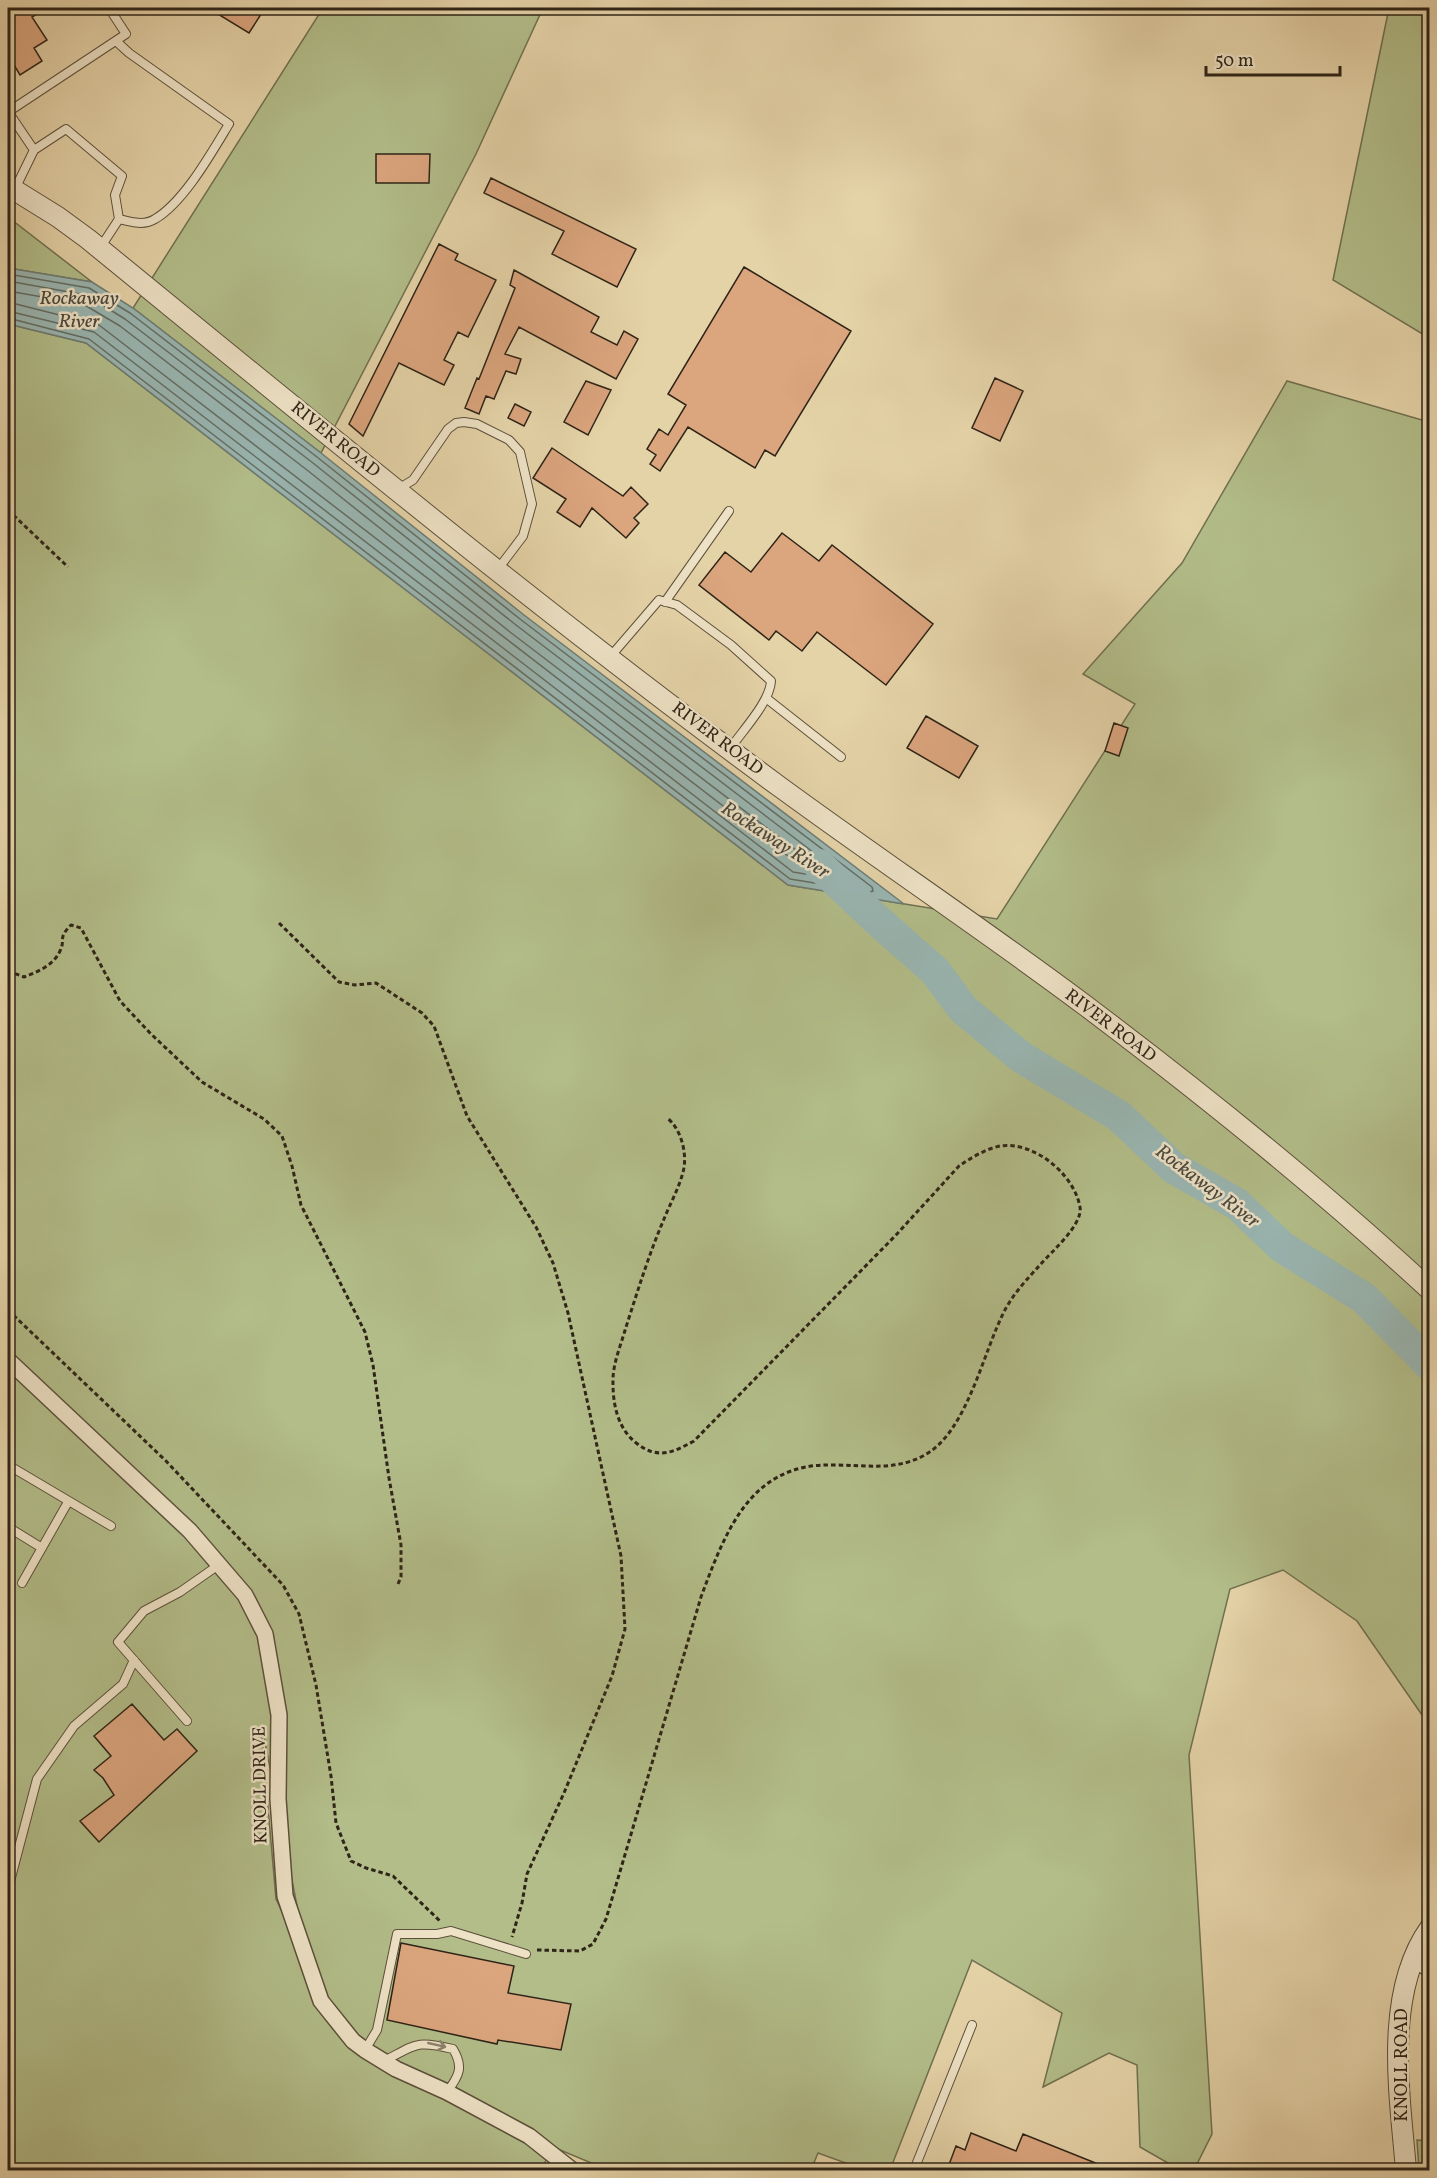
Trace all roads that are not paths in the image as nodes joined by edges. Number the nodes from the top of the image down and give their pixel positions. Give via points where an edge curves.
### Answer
1 (109, 8) edge
2 (116, 41) junction
3 (8, 113) edge
4 (34, 150) junction
5 (11, 188) edge
6 (119, 219) junction
7 (100, 249) junction
8 (397, 489) junction
9 (729, 511) dead end
10 (498, 569) junction
11 (665, 602) junction
12 (610, 657) junction
13 (766, 698) junction
14 (730, 749) junction
15 (841, 757) dead end
16 (1430, 1290) edge
17 (8, 1360) edge
18 (8, 1465) edge
19 (68, 1502) junction
20 (111, 1526) dead end
21 (8, 1527) edge
22 (42, 1548) junction
23 (220, 1564) junction
24 (22, 1582) dead end
25 (134, 1660) junction
26 (188, 1721) dead end
27 (8, 1889) edge
28 (1430, 1929) edge
29 (526, 1954) road end
30 (1412, 1962) junction
31 (1430, 1974) edge
32 (972, 2025) dead end
33 (365, 2050) junction
34 (383, 2061) junction
35 (447, 2092) junction
36 (572, 2170) edge
37 (914, 2170) edge
38 (1406, 2170) edge

1 - 2 lane via 126,34
2 - 3 lane
2 - 6 lane via 229,124 168,208 154,220 137,223
3 - 4 lane
4 - 5 lane
4 - 6 lane via 66,129 123,176 115,195
5 - 7 street, RIVER ROAD
6 - 7 lane
7 - 8 street, RIVER ROAD
8 - 10 street, RIVER ROAD
8 - 10 lane via 413,480 447,429 456,423 477,424 509,440 520,452 532,504 523,536
9 - 11 lane
10 - 12 street, RIVER ROAD
11 - 12 lane via 659,600
11 - 13 lane via 677,605 731,645 771,681
12 - 14 street, RIVER ROAD
13 - 14 lane
13 - 15 lane
14 - 16 street, RIVER ROAD via 1094,1013 1238,1125
17 - 23 street, KNOLL DRIVE
18 - 19 lane
19 - 20 lane
19 - 22 lane
21 - 22 lane
22 - 24 lane
23 - 25 lane via 144,1611 118,1642
23 - 33 street, KNOLL DRIVE via 245,1595 265,1634 279,1716 278,1799 285,1896 321,2001 353,2042
25 - 26 lane
25 - 27 lane via 123,1684 74,1726 37,1779
28 - 30 street, KNOLL ROAD
29 - 33 lane via 452,1931 397,1934 377,2030
30 - 31 lane
30 - 38 street, KNOLL ROAD via 1402,2001 1399,2049
32 - 37 lane
33 - 34 street, KNOLL DRIVE
34 - 35 street, KNOLL DRIVE
34 -> 35 lane via 417,2043 453,2049 459,2059 458,2077
35 - 36 street, KNOLL DRIVE via 529,2136

